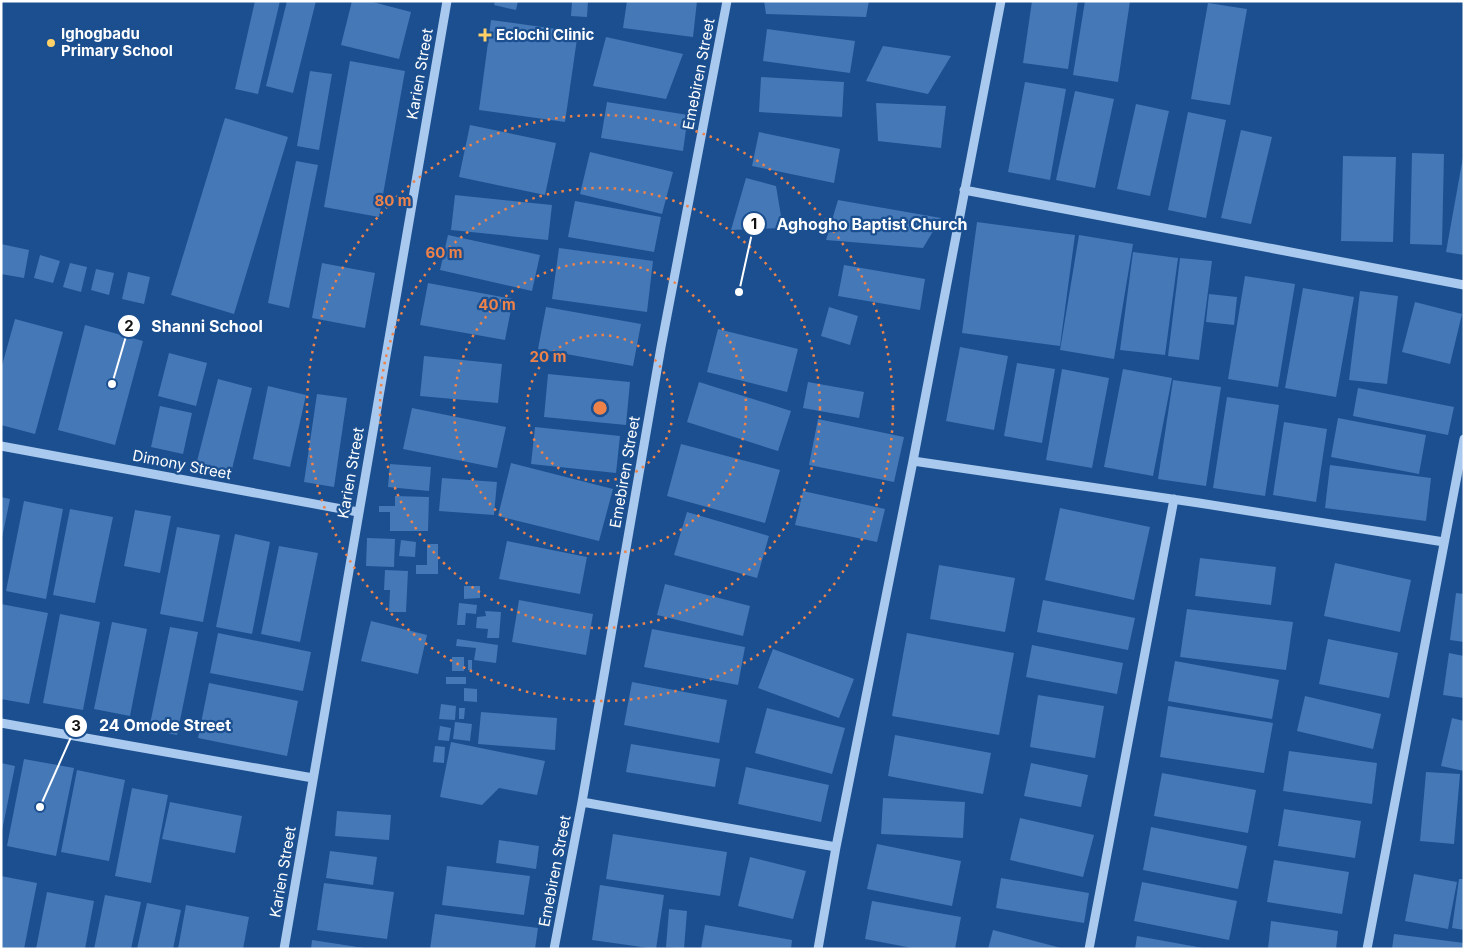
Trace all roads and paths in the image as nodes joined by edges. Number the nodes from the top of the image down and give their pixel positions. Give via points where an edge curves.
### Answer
1 (447, 1) edge
2 (727, 1) edge
3 (1001, 1) edge
4 (964, 190) junction
5 (1464, 285) edge
6 (1464, 439) edge
7 (1, 446) edge
8 (914, 461) junction
9 (1174, 500) junction
10 (358, 512) junction
11 (1444, 542) junction
12 (1, 723) edge
13 (313, 778) junction
14 (582, 802) junction
15 (836, 847) junction
16 (284, 949) edge
17 (554, 949) edge
18 (818, 949) edge
19 (1089, 949) edge
20 (1367, 949) edge

1 - 10 street, Karien Street
2 - 14 street, Emebiren Street via 661,347
3 - 4 street
4 - 5 street
4 - 8 street
6 - 11 street
7 - 10 street, Dimony Street
8 - 9 street
8 - 15 street
9 - 11 street
9 - 19 street
10 - 13 street, Karien Street
11 - 20 street
12 - 13 street
13 - 16 street, Karien Street
14 - 15 street
14 - 17 street, Emebiren Street
15 - 18 street

